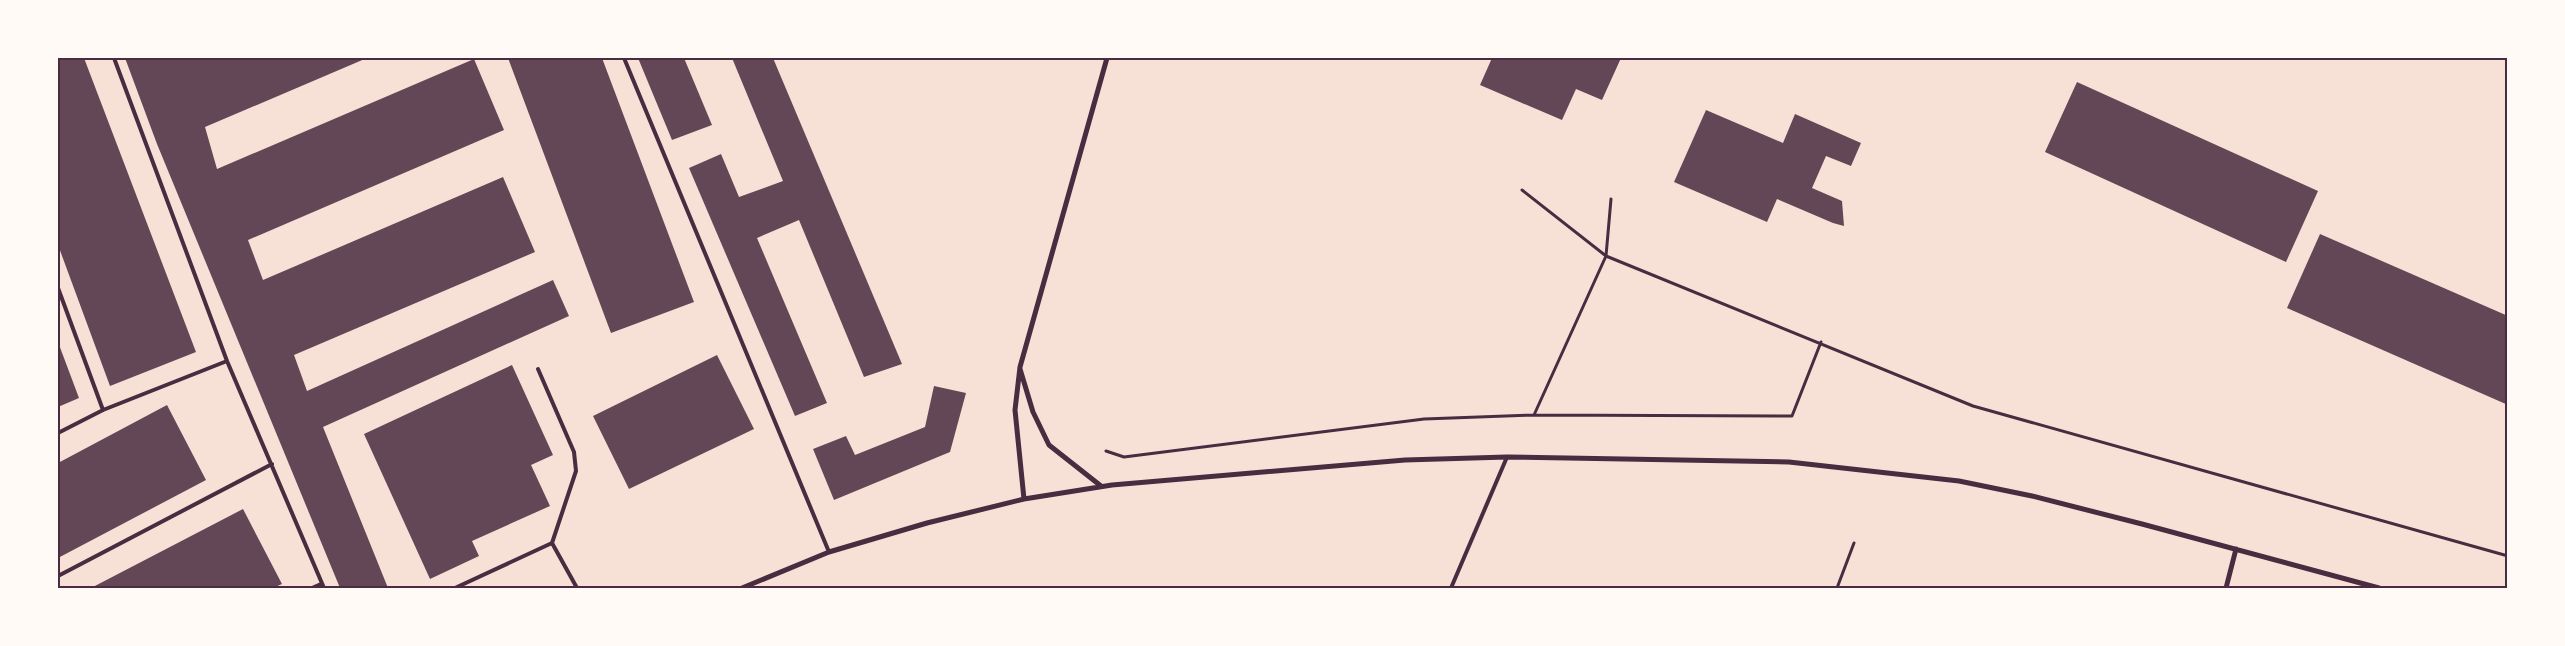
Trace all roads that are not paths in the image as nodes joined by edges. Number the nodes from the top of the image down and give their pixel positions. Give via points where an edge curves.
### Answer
1 (114, 58) edge
2 (624, 58) edge
3 (1107, 58) edge
4 (58, 288) edge
5 (227, 361) junction
6 (1020, 367) junction
7 (538, 369) dead end
8 (103, 410) junction
9 (58, 433) edge
10 (1507, 457) junction
11 (272, 464) junction
12 (1100, 486) junction
13 (1024, 499) junction
14 (552, 543) junction
15 (2236, 549) junction
16 (829, 552) junction
17 (58, 576) edge
18 (322, 586) edge
19 (312, 588) edge
20 (455, 588) edge
21 (577, 588) edge
22 (742, 588) edge
23 (1451, 588) edge
24 (2226, 588) edge
25 (2379, 588) edge

1 - 5 lane
2 - 16 lane
3 - 6 street
4 - 8 lane
5 - 8 lane
5 - 11 lane
6 - 12 street via 1033,412 1049,444
6 - 13 street via 1015,410
7 - 14 lane via 574,452 576,471
8 - 9 lane
10 - 12 street via 1405,460
10 - 15 street via 1789,462 1949,480 2032,496
10 - 23 lane
11 - 17 lane
11 - 18 lane
12 - 13 street
13 - 16 street via 926,523
14 - 20 lane
14 - 21 lane
15 - 24 street
15 - 25 street
16 - 22 street
18 - 19 lane

